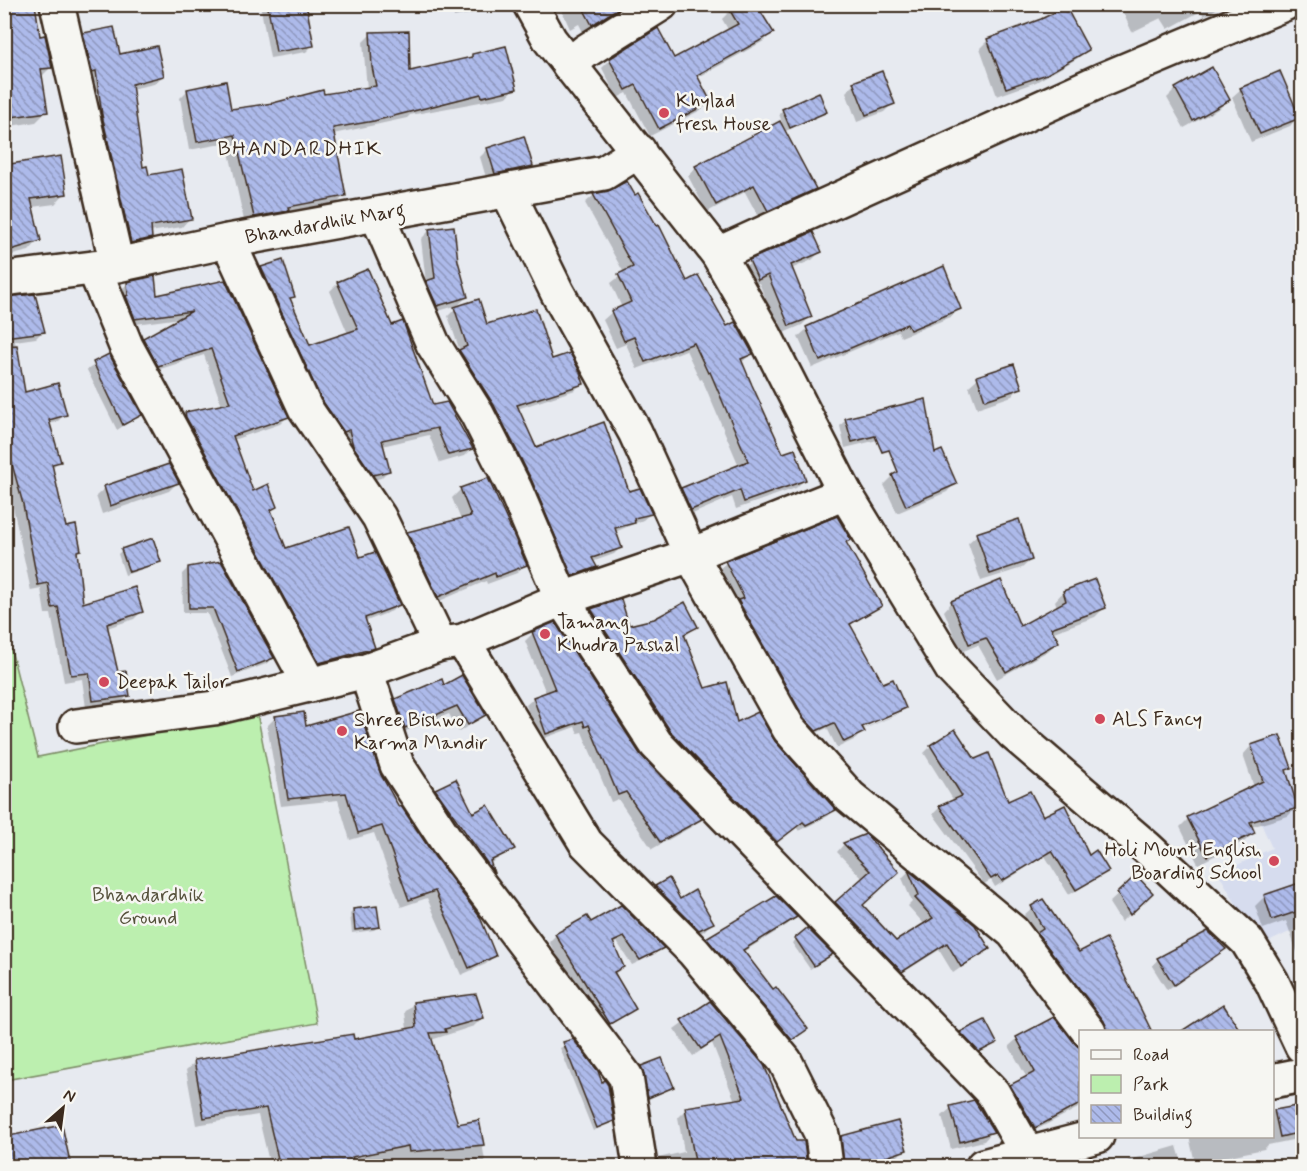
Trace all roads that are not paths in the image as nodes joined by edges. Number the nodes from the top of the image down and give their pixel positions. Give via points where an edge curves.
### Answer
1 (57, 4) edge
2 (530, 4) edge
3 (661, 4) edge
4 (1284, 4) edge
5 (569, 65) junction
6 (639, 151) junction
7 (508, 192) junction
8 (377, 215) junction
9 (228, 241) junction
10 (718, 254) junction
11 (106, 266) junction
12 (4, 279) edge
13 (845, 493) junction
14 (692, 555) junction
15 (562, 599) junction
16 (452, 643) junction
17 (366, 672) junction
18 (310, 685) junction
19 (76, 726) dead end
20 (1087, 1030) edge
21 (1302, 1046) edge
22 (1302, 1075) edge
23 (1274, 1081) edge
24 (1093, 1138) edge
25 (1029, 1156) junction
26 (640, 1167) edge
27 (826, 1167) edge
28 (983, 1167) edge

1 - 11 street
2 - 5 street
3 - 5 street
4 - 10 street via 1102,80
5 - 6 street
6 - 7 street, Bhandardhik Marg via 604,173
6 - 10 street
7 - 8 street, Bhandardhik Marg
7 - 14 street via 557,292 635,432
8 - 9 street, Bhandardhik Marg
8 - 15 street via 433,344 477,414 515,489
9 - 11 street, Bhandardhik Marg
9 - 16 street via 305,408 379,516
10 - 13 street via 765,336
11 - 12 street, Bhandardhik Marg
11 - 18 street via 126,346
13 - 14 street
13 - 21 street via 952,669 1013,733 1147,848 1247,941 1272,982
14 - 15 street
14 - 20 street via 789,729 850,797 1013,932
15 - 16 street
15 - 25 street via 656,744 993,1093
16 - 17 street
16 - 27 street via 586,843 694,952 784,1061 822,1135
17 - 18 street
17 - 26 street via 397,765 450,846 627,1077
18 - 19 street via 214,708
22 - 23 street
24 - 25 street
25 - 28 street

